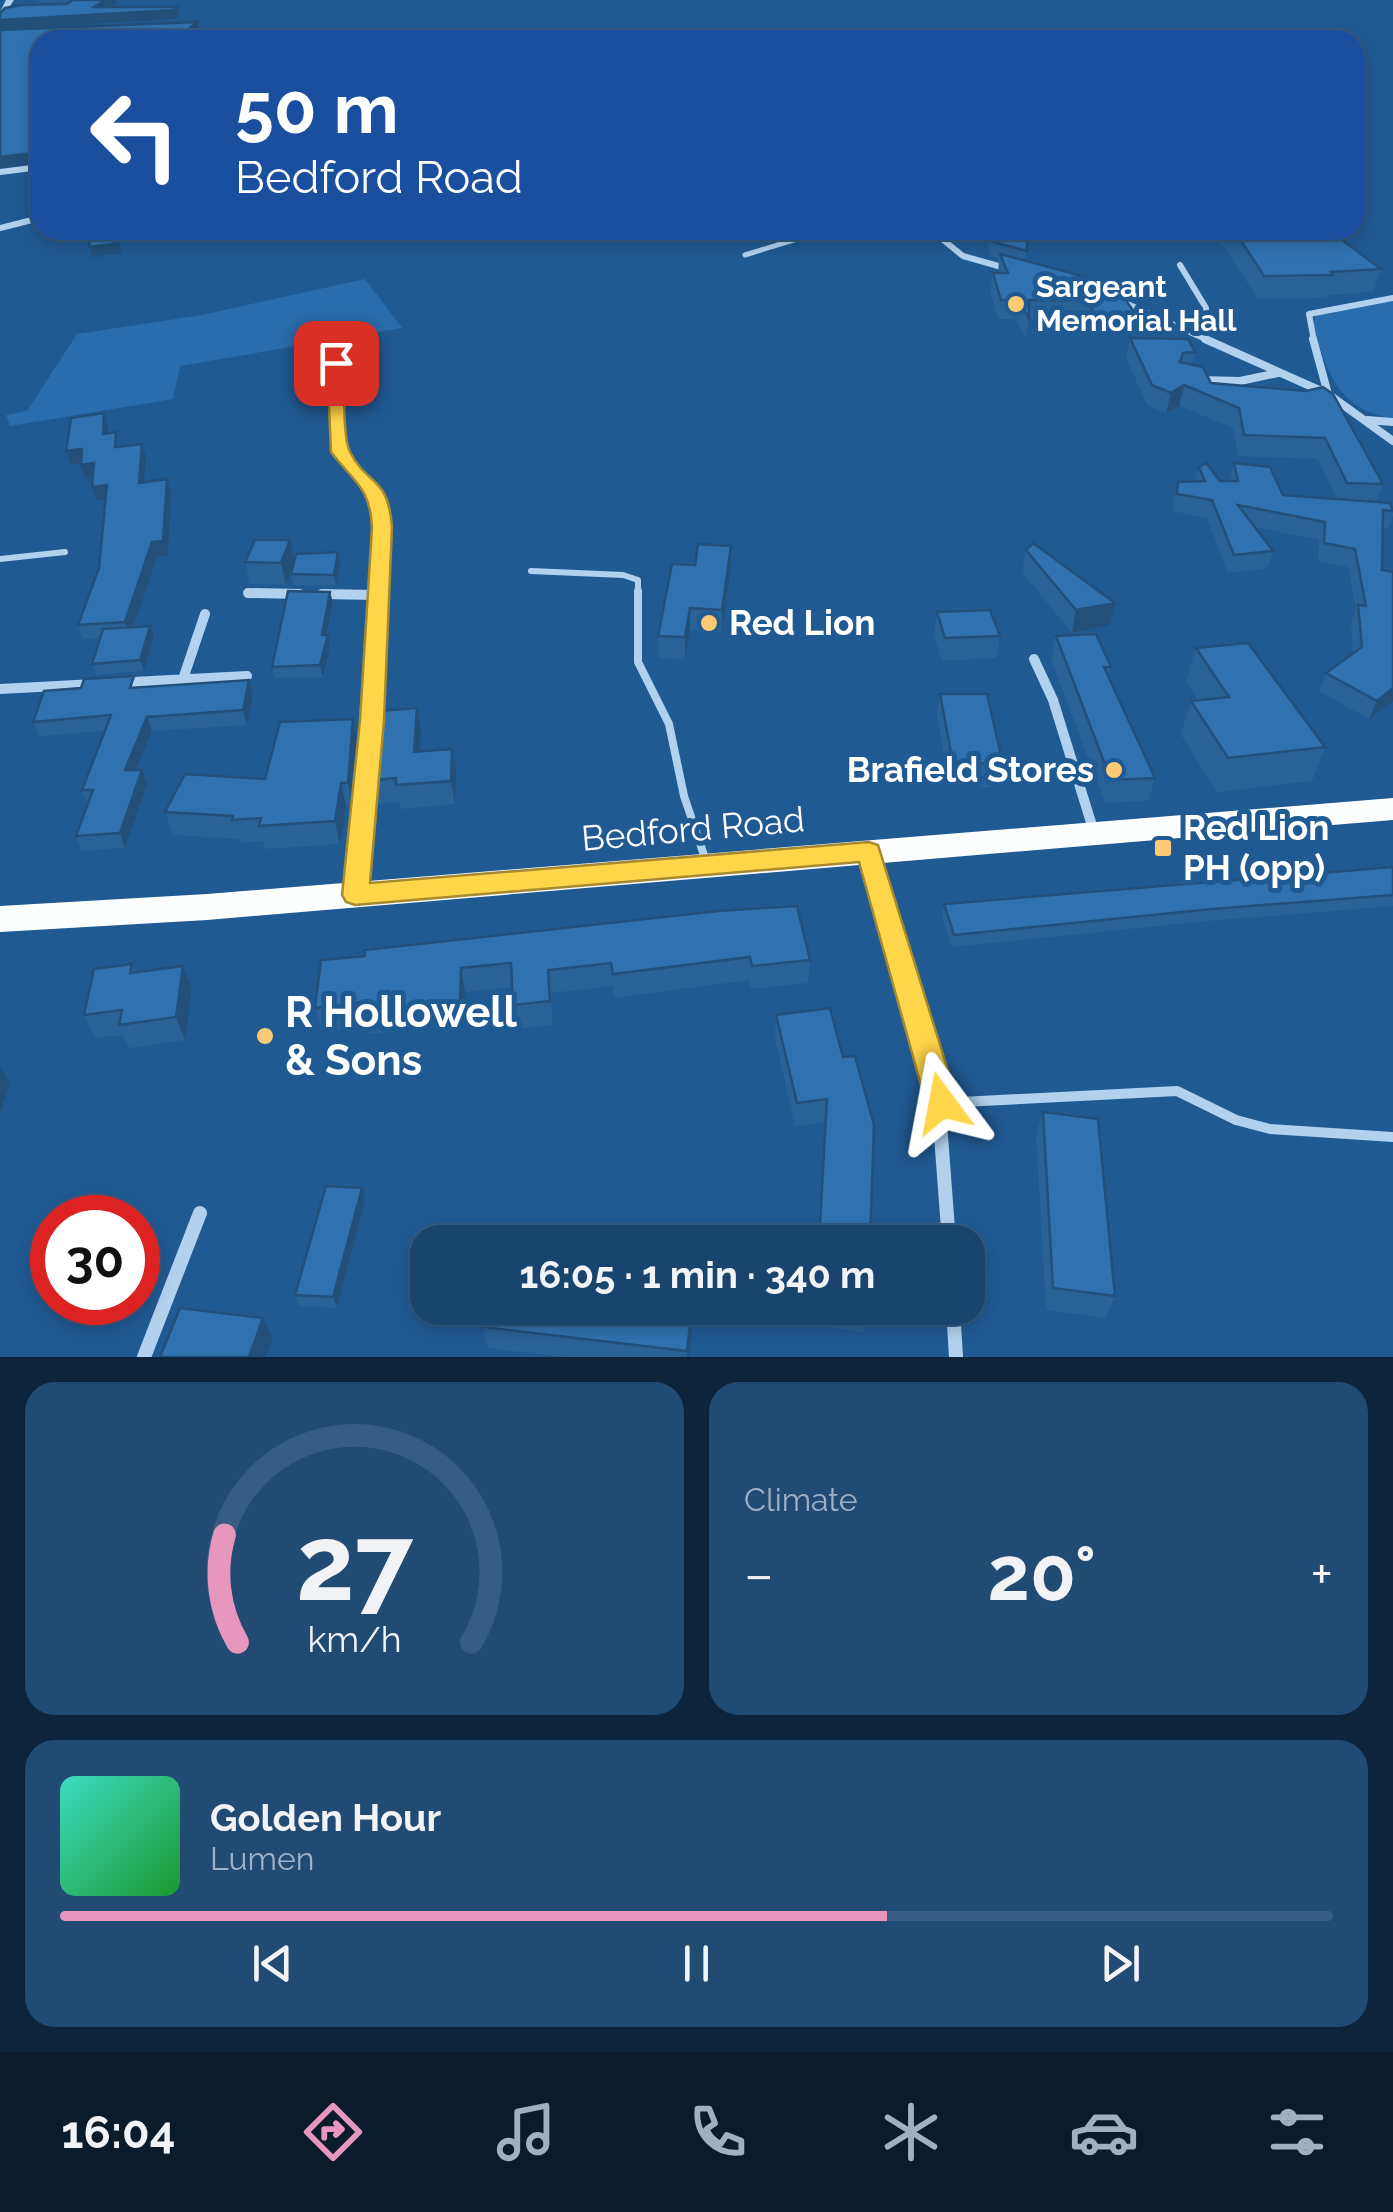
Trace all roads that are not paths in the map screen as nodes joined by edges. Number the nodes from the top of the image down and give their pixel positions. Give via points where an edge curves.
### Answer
1 (10, 0) edge
2 (0, 19) edge
3 (30, 168) edge
4 (0, 172) edge
5 (30, 220) edge
6 (0, 228) edge
7 (793, 240) edge
8 (944, 240) edge
9 (744, 255) dead end
10 (1180, 265) dead end
11 (1025, 272) edge
12 (1097, 290) edge
13 (1393, 298) edge
14 (1204, 338) junction
15 (336, 363) dead end
16 (1278, 373) junction
17 (1182, 379) edge
18 (1328, 394) junction
19 (1366, 420) junction
20 (1393, 422) edge
21 (1393, 441) edge
22 (65, 552) dead end
23 (0, 560) edge
24 (531, 570) dead end
25 (248, 594) dead end
26 (376, 595) junction
27 (205, 614) dead end
28 (1034, 659) dead end
29 (248, 676) edge
30 (183, 680) junction
31 (0, 690) edge
32 (370, 740) edge
33 (368, 759) edge
34 (1393, 809) edge
35 (1094, 833) junction
36 (869, 852) junction
37 (707, 866) junction
38 (355, 895) junction
39 (0, 919) edge
40 (942, 1103) junction
41 (1393, 1137) edge
42 (200, 1214) dead end
43 (949, 1225) edge
44 (954, 1325) edge
45 (144, 1357) edge
46 (956, 1357) edge

1 - 2 street
3 - 4 street
5 - 6 street
7 - 9 lane
8 - 11 street via 963,256
10 - 14 street via 1208,306
12 - 14 street
13 - 18 street via 1309,314
14 - 16 street
15 - 26 street via 340,452 380,502
16 - 17 street via 1240,381
16 - 18 street
18 - 19 street
19 - 20 street
19 - 21 street
22 - 23 lane
24 - 37 lane via 638,580 638,662 670,724
25 - 26 street
26 - 32 street
27 - 30 street
28 - 35 street
29 - 30 street
30 - 31 street
33 - 38 street
34 - 35 highway, Bedford Road
35 - 36 highway, Bedford Road
36 - 37 highway, Bedford Road
36 - 40 street
37 - 38 highway, Bedford Road
38 - 39 highway, Bedford Road
40 - 41 lane via 1178,1091 1236,1120 1270,1128
40 - 43 street
42 - 45 street
44 - 46 street

